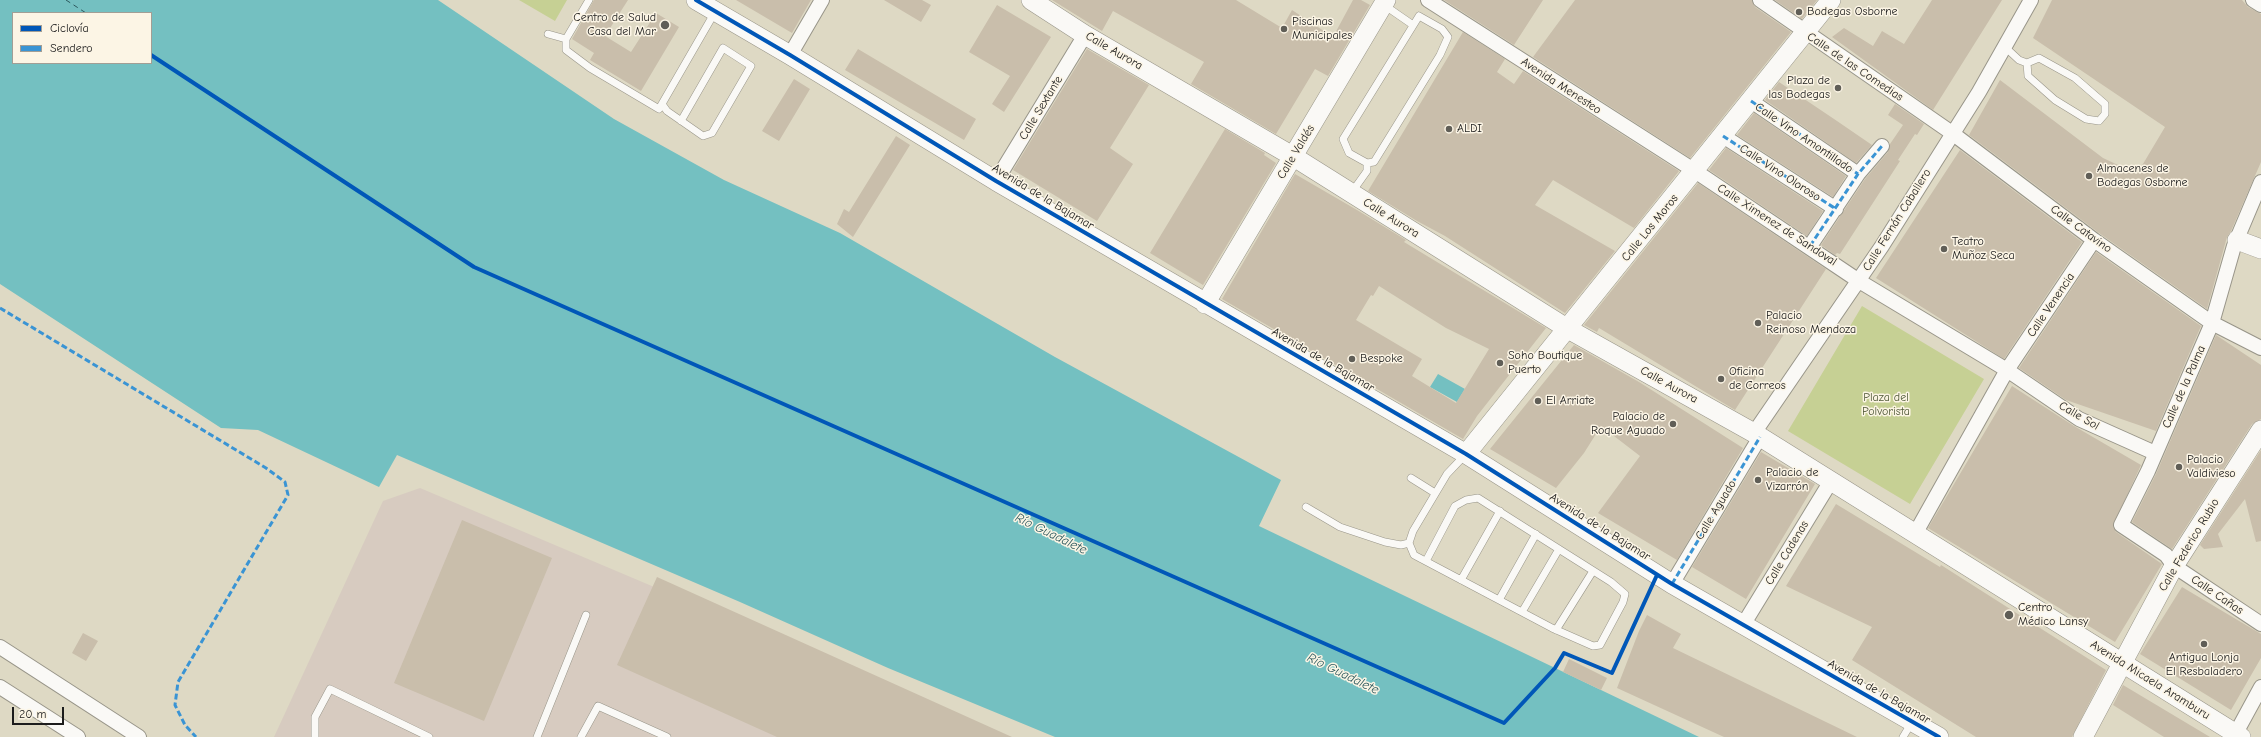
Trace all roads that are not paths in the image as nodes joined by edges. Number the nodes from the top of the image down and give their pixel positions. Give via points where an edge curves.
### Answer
1 (589, 0) edge
2 (696, 0) edge
3 (822, 0) edge
4 (1031, 0) edge
5 (1428, 0) edge
6 (1760, 0) edge
7 (1831, 0) edge
8 (2031, 0) edge
9 (2253, 0) edge
10 (1385, 2) edge
11 (2261, 6) edge
12 (716, 11) junction
13 (1413, 26) junction
14 (1805, 33) junction
15 (548, 34) dead end
16 (1085, 35) junction
17 (566, 39) junction
18 (2005, 47) junction
19 (790, 55) junction
20 (2028, 63) junction
21 (1750, 101) junction
22 (662, 104) junction
23 (681, 121) junction
24 (1952, 133) junction
25 (1723, 136) junction
26 (1882, 146) dead end
27 (1294, 156) junction
28 (1367, 163) junction
29 (1695, 171) junction
30 (1858, 174) junction
31 (996, 181) junction
32 (2261, 182) edge
33 (1351, 194) junction
34 (1836, 209) junction
35 (2094, 240) junction
36 (2237, 240) junction
37 (1810, 246) junction
38 (2261, 249) edge
39 (1859, 281) junction
40 (1205, 304) junction
41 (2212, 323) junction
42 (1568, 329) junction
43 (2261, 348) edge
44 (2007, 370) junction
45 (2261, 430) edge
46 (1757, 435) junction
47 (2155, 453) junction
48 (1466, 454) junction
49 (1410, 478) dead end
50 (1831, 481) junction
51 (1436, 492) junction
52 (1306, 507) dead end
53 (1500, 511) junction
54 (1536, 534) junction
55 (1915, 534) junction
56 (1410, 544) junction
57 (1559, 549) junction
58 (1426, 561) junction
59 (2174, 566) junction
60 (1593, 571) junction
61 (1461, 580) junction
62 (1672, 584) junction
63 (1499, 600) junction
64 (1522, 612) junction
65 (586, 616) dead end
66 (2261, 624) edge
67 (1743, 625) junction
68 (1556, 630) junction
69 (0, 647) edge
70 (2123, 664) junction
71 (0, 686) edge
72 (2261, 687) edge
73 (1908, 729) edge
74 (420, 735) edge
75 (2238, 735) edge
76 (78, 737) edge
77 (139, 737) edge
78 (315, 737) edge
79 (429, 737) edge
80 (537, 737) edge
81 (581, 737) edge
82 (667, 737) edge
83 (1939, 737) edge
84 (2083, 737) edge

1 - 17 lane
2 - 12 street, Avenida de la Bajamar
3 - 19 street
4 - 16 street, Calle Aurora
5 - 29 street, Avenida Menesteo
6 - 14 street, Calle de las Comedias
7 - 14 street, Calle Los Moros
8 - 18 street, Calle Fernán Caballero
9 - 11 street
10 - 13 lane
10 - 27 street, Calle Valdés
12 - 19 street, Avenida de la Bajamar
12 - 22 lane
13 - 28 lane via 1343,139 1349,153
13 - 28 lane via 1419,16 1442,29 1448,37 1440,55 1374,162
14 - 21 street, Calle Los Moros
14 - 24 street, Calle de las Comedias
15 - 17 lane
16 - 27 street, Calle Aurora
16 - 31 street, Calle Sextante
17 - 22 lane via 566,50 590,68 659,109
18 - 20 lane via 2020,60
18 - 24 street, Calle Fernán Caballero
19 - 31 street, Avenida de la Bajamar
20 - 20 lane via 2028,76 2055,100 2086,119 2099,121 2105,114 2105,104 2075,78 2039,58
21 - 25 street, Calle Los Moros
21 - 30 street, Calle Vino Amontillado
22 - 23 lane via 666,111
23 - 23 lane via 703,136 712,133 751,66 723,48
24 - 35 street, Calle Catavino
24 - 39 street, Calle Fernán Caballero
25 - 29 street, Calle Los Moros
25 - 34 street, Calle Vino Oloroso
26 - 30 street
27 - 33 street, Calle Aurora
27 - 40 street, Calle Valdés
28 - 33 lane via 1367,171
29 - 37 street, Calle Ximenez de Sandoval
29 - 42 street, Calle Los Moros
30 - 34 street
31 - 40 street, Avenida de la Bajamar
32 - 36 street, Calle de la Palma
33 - 42 street, Calle Aurora
34 - 37 street
35 - 41 street, Calle Catavino
35 - 44 street, Calle Venencia
36 - 38 street
36 - 41 street, Calle de la Palma
37 - 39 street, Calle Ximenez de Sandoval
39 - 44 street, Calle Ximenez de Sandoval
39 - 46 street, Calle Fernán Caballero
40 - 48 street, Avenida de la Bajamar
41 - 43 street, Calle Catavino
41 - 47 street, Calle de la Palma
42 - 46 street, Calle Aurora
42 - 48 street, Calle Los Moros
44 - 47 street, Calle Sol via 2079,419
44 - 55 street, Calle Venencia
45 - 59 street, Calle Federico Rubio
46 - 50 street
46 - 62 street, Calle Aguado
47 - 59 street, Calle de la Palma via 2121,525 2166,555
48 - 51 lane via 1447,474
48 - 62 street, Avenida de la Bajamar
49 - 51 lane
50 - 55 street
50 - 67 street, Calle Cadenas
51 - 56 lane via 1413,531
52 - 56 lane via 1340,527 1385,542
53 - 54 lane
53 - 58 lane via 1478,498 1466,500 1455,506
53 - 61 lane
54 - 57 lane
54 - 63 lane
55 - 70 street, Avenida Micaela Aramburu
56 - 58 lane via 1414,555
57 - 60 lane
57 - 64 lane
58 - 61 lane
59 - 66 street, Calle Cañas
59 - 70 street, Calle Federico Rubio
60 - 68 lane
60 - 68 lane via 1625,594 1600,645 1593,646
61 - 63 lane
62 - 67 street, Avenida de la Bajamar
63 - 64 lane
64 - 68 lane
65 - 80 lane
67 - 73 street, Avenida de la Bajamar
69 - 77 street
70 - 75 street, Avenida Micaela Aramburu
70 - 84 street, Calle Federico Rubio
71 - 76 street
72 - 75 street
73 - 83 street, Avenida de la Bajamar
74 - 78 lane via 330,689 315,717
74 - 79 lane
81 - 82 lane via 598,706

